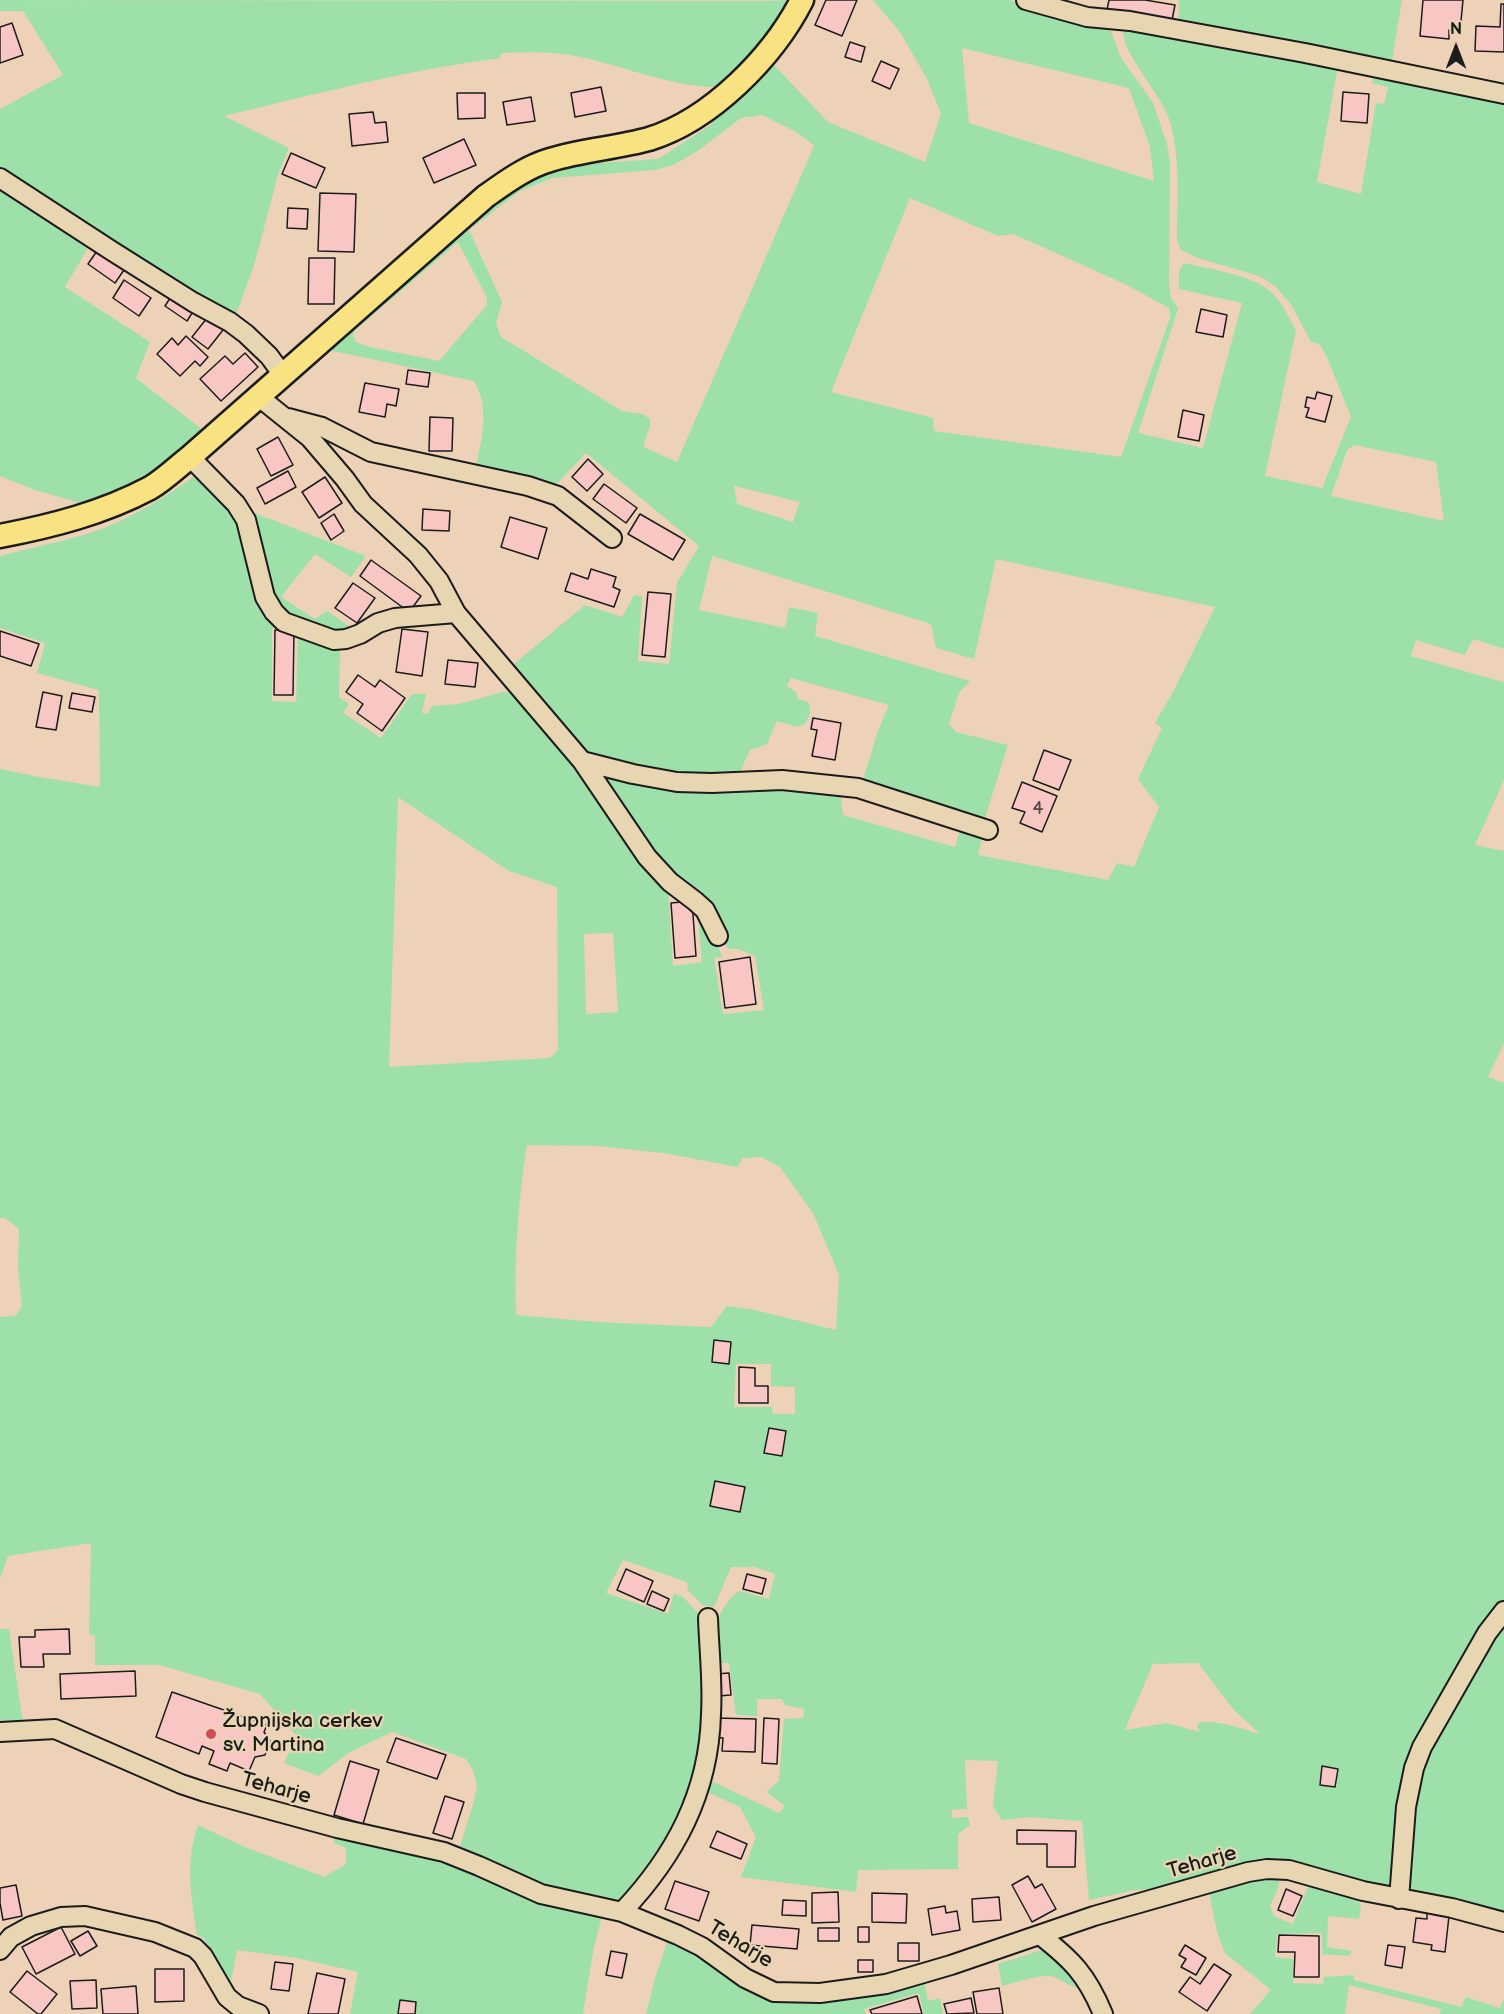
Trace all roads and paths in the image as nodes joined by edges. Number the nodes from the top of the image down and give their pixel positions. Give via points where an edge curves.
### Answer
1 (802, 0) edge
2 (1026, 0) edge
3 (1504, 94) edge
4 (0, 178) edge
5 (283, 375) junction
6 (259, 397) junction
7 (281, 416) junction
8 (190, 457) junction
9 (0, 536) edge
10 (612, 538) dead end
11 (456, 614) junction
12 (582, 761) junction
13 (988, 830) dead end
14 (718, 936) dead end
15 (1504, 1611) edge
16 (708, 1618) dead end
17 (0, 1732) edge
18 (1399, 1899) junction
19 (622, 1912) junction
20 (1504, 1922) edge
21 (1040, 1935) junction
22 (0, 1950) edge
23 (259, 2014) edge
24 (1103, 2014) edge

1 - 5 main road via 783,32 754,67 700,113 651,138 550,160 525,170 486,196
2 - 3 street via 1087,17 1130,21 1305,53
4 - 5 street via 122,258 230,322 262,349
5 - 6 main road
6 - 7 street
6 - 8 main road
7 - 10 street via 322,427 371,452 558,496
7 - 11 street via 310,438 363,504 418,555 439,581
8 - 9 main road via 152,487 101,511
8 - 11 street via 236,504 246,520 265,597 284,622 334,640 360,634 395,618
11 - 12 street
12 - 13 street via 677,782 782,780 858,788
12 - 14 street via 647,857 705,910
15 - 18 street via 1487,1633 1422,1746 1406,1807
16 - 19 street via 712,1714 704,1774 674,1846
17 - 19 street, Teharje via 55,1730 205,1792 444,1852 541,1894
18 - 20 street, Teharje
18 - 21 street, Teharje via 1289,1870 1267,1869 1094,1916
19 - 21 street, Teharje via 702,1947 745,1978 774,1992 820,1994 885,1984
21 - 24 street via 1069,1957 1087,1980
22 - 23 street via 11,1937 31,1926 61,1917 85,1916 155,1932 195,1948 227,1997

